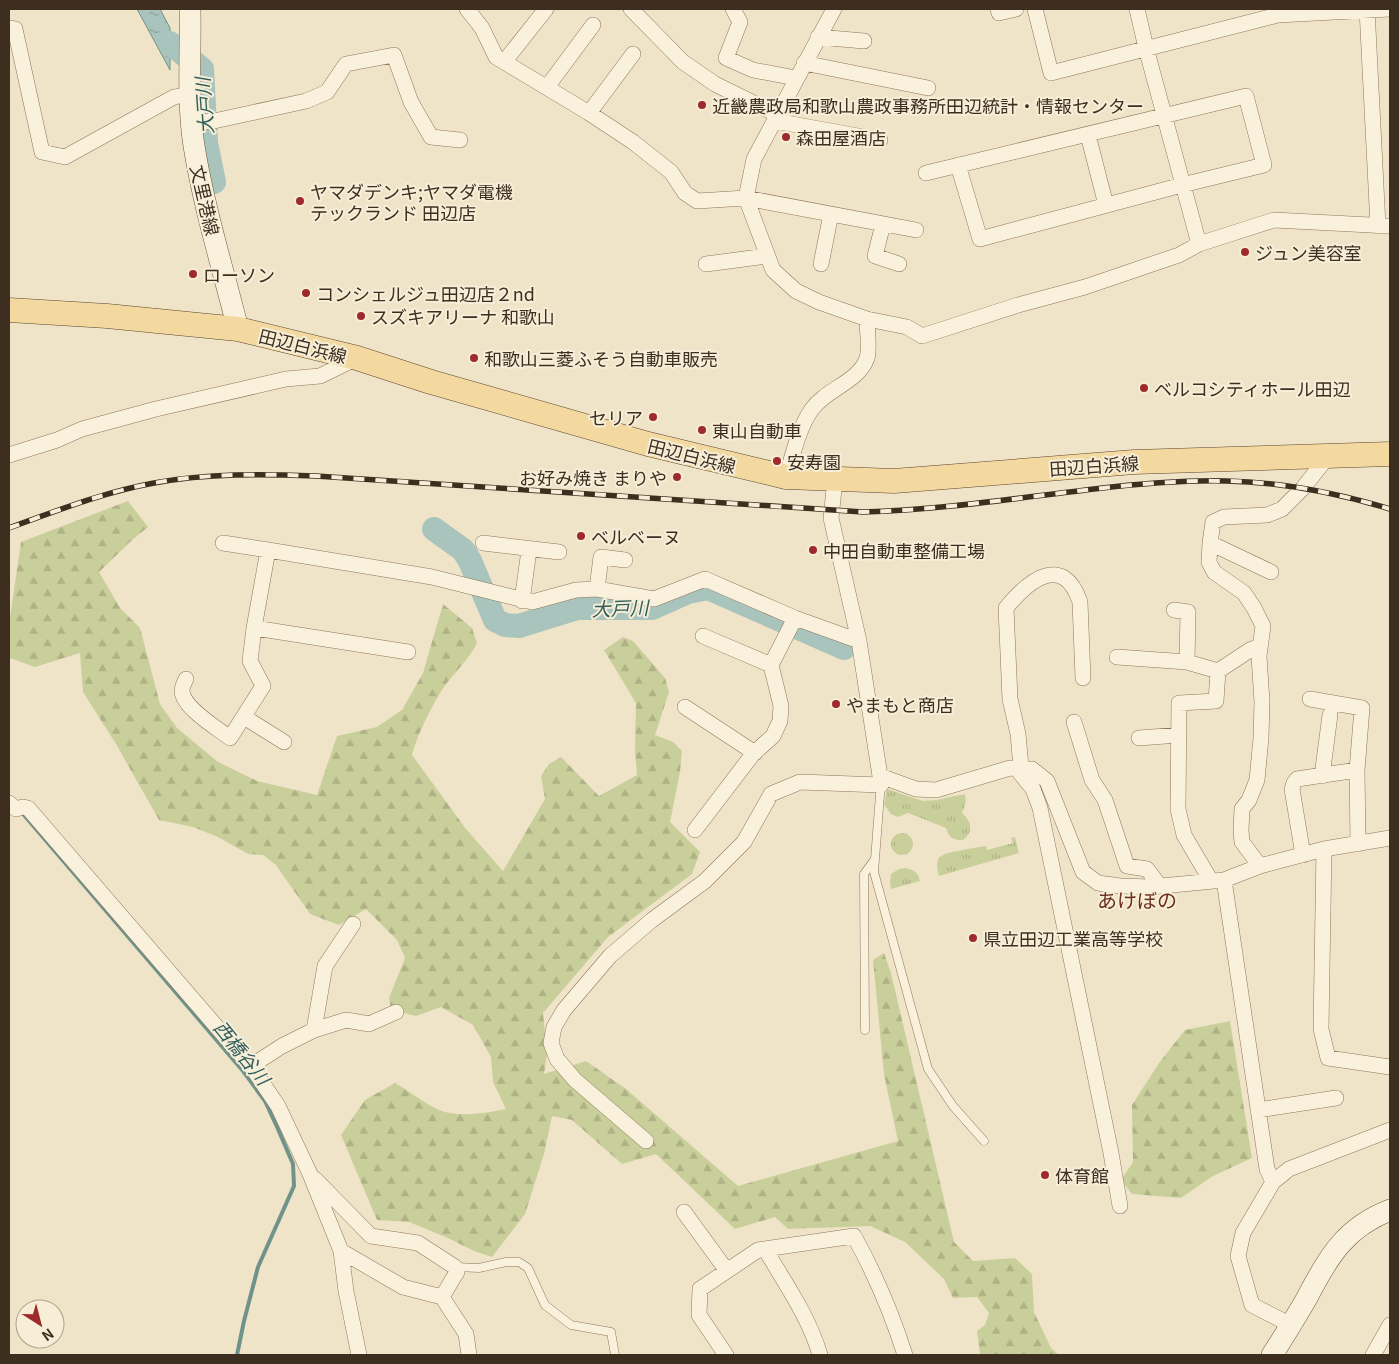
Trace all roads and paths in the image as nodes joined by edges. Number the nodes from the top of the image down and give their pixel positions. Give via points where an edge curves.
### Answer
1 (467, 9) edge
2 (546, 9) edge
3 (631, 9) edge
4 (734, 9) edge
5 (834, 9) edge
6 (998, 9) edge
7 (1016, 9) edge
8 (1035, 9) edge
9 (1137, 9) edge
10 (1367, 9) edge
11 (1390, 9) edge
12 (190, 19) edge
13 (593, 25) dead end
14 (9, 28) edge
15 (818, 37) junction
16 (864, 41) dead end
17 (1146, 48) junction
18 (633, 54) dead end
19 (504, 62) junction
20 (804, 64) junction
21 (796, 78) junction
22 (547, 87) junction
23 (190, 88) junction
24 (928, 88) dead end
25 (589, 113) junction
26 (1165, 116) junction
27 (776, 118) junction
28 (201, 122) junction
29 (1088, 135) junction
30 (460, 140) dead end
31 (880, 140) dead end
32 (958, 165) junction
33 (926, 173) dead end
34 (1182, 185) junction
35 (746, 198) junction
36 (1106, 206) junction
37 (831, 214) junction
38 (883, 224) junction
39 (1384, 226) edge
40 (916, 230) dead end
41 (1199, 244) junction
42 (767, 256) junction
43 (706, 264) dead end
44 (821, 264) dead end
45 (899, 264) dead end
46 (9, 310) edge
47 (867, 319) junction
48 (238, 329) junction
49 (357, 358) junction
50 (1390, 454) edge
51 (9, 455) edge
52 (1328, 455) junction
53 (786, 477) junction
54 (835, 480) junction
55 (223, 543) dead end
56 (1210, 543) junction
57 (483, 544) dead end
58 (268, 550) junction
59 (529, 550) junction
60 (559, 552) dead end
61 (625, 560) dead end
62 (1271, 572) dead end
63 (597, 589) junction
64 (522, 600) junction
65 (1174, 610) dead end
66 (793, 622) junction
67 (254, 628) junction
68 (703, 636) dead end
69 (859, 641) junction
70 (1260, 646) junction
71 (408, 652) dead end
72 (1117, 657) dead end
73 (1187, 662) junction
74 (772, 665) junction
75 (1218, 671) junction
76 (1083, 678) dead end
77 (186, 679) dead end
78 (1310, 699) dead end
79 (685, 707) dead end
80 (1330, 715) dead end
81 (244, 716) junction
82 (1074, 722) dead end
83 (1179, 735) junction
84 (1139, 738) dead end
85 (284, 742) dead end
86 (755, 753) junction
87 (1018, 768) junction
88 (1357, 770) junction
89 (1322, 776) junction
90 (881, 780) junction
91 (9, 803) edge
92 (695, 830) dead end
93 (1390, 838) edge
94 (1358, 844) junction
95 (1324, 849) junction
96 (1303, 855) junction
97 (875, 859) junction
98 (1260, 866) junction
99 (1217, 881) junction
100 (1160, 886) junction
101 (353, 924) dead end
102 (396, 1012) dead end
103 (314, 1030) junction
104 (866, 1030) dead end
105 (251, 1066) junction
106 (1390, 1067) edge
107 (1336, 1098) dead end
108 (1258, 1110) junction
109 (1390, 1130) edge
110 (646, 1141) dead end
111 (984, 1141) dead end
112 (310, 1174) junction
113 (1274, 1182) junction
114 (1120, 1206) dead end
115 (1390, 1210) edge
116 (684, 1212) dead end
117 (765, 1249) junction
118 (341, 1251) junction
119 (455, 1267) junction
120 (727, 1271) junction
121 (442, 1297) junction
122 (1291, 1325) junction
123 (1390, 1325) edge
124 (359, 1355) edge
125 (469, 1355) edge
126 (615, 1355) edge
127 (726, 1355) edge
128 (820, 1355) edge
129 (905, 1355) edge
130 (1272, 1355) edge
131 (1373, 1355) edge

1 - 19 street via 482,28 496,57
2 - 19 street
3 - 27 street via 683,62
4 - 21 street via 740,22 726,58 753,70
5 - 15 street
6 - 7 street via 999,13
8 - 17 street via 1051,73
9 - 17 street
10 - 11 street
10 - 17 street via 1278,15
10 - 39 street
12 - 23 main road, 文里港線
13 - 22 street
14 - 23 street via 16,29 42,152 65,157
15 - 16 street
15 - 20 street
17 - 26 street
18 - 25 street
19 - 22 street
20 - 21 street
20 - 24 street
21 - 27 street
22 - 25 street
23 - 28 main road, 文里港線
25 - 35 street via 662,163 685,193 697,201
26 - 29 street
26 - 34 street
26 - 34 street via 1246,96 1264,165
27 - 31 street
27 - 35 street via 754,159
28 - 30 street via 306,101 327,92 346,64 394,55 410,102 431,137
28 - 48 main road, 文里港線 via 194,147
29 - 32 street
29 - 36 street
32 - 33 street
32 - 36 street via 980,239
34 - 36 street
34 - 41 street
35 - 37 street
35 - 42 street
37 - 38 street
37 - 44 street
38 - 40 street
38 - 45 street via 875,256
39 - 41 street via 1274,220
41 - 47 street via 1179,255 1085,287 922,336 907,327
42 - 43 street
42 - 47 street via 773,270 796,290 818,302
46 - 48 main road, 田辺白浜線
47 - 53 street via 867,357 857,374 823,396 812,409 802,427
48 - 49 main road, 田辺白浜線
49 - 51 street via 320,376 286,379 156,408 82,429
49 - 53 main road, 田辺白浜線 via 648,444
50 - 52 main road, 田辺白浜線
52 - 54 main road, 田辺白浜線 via 1134,462 894,481
52 - 56 street via 1282,509 1267,515 1224,517 1214,522
53 - 54 main road, 田辺白浜線
54 - 69 street via 831,518
55 - 58 street
56 - 62 street
56 - 70 street via 1209,562 1214,572 1244,593 1263,626
57 - 59 street
58 - 64 street via 432,577
58 - 67 street
59 - 60 street
59 - 64 street
61 - 63 street via 601,557
63 - 64 street via 576,590 532,602
63 - 66 street via 654,599 705,579
65 - 73 street via 1188,612
66 - 69 street
66 - 74 street
67 - 71 street
67 - 81 street via 250,661 263,686
68 - 74 street
69 - 90 street
70 - 75 street
70 - 98 street via 1262,702 1257,780 1242,809 1241,830 1242,842
72 - 73 street
73 - 75 street
74 - 86 street via 782,706 780,721 773,736
75 - 83 street via 1216,701 1179,703
76 - 87 street via 1080,602 1076,590 1062,575 1044,577 1015,597 1006,608 1010,699 1018,734
77 - 81 street via 182,688 188,706 230,738
78 - 88 street via 1362,708
79 - 86 street
80 - 89 street
81 - 85 street
82 - 100 street via 1092,780 1105,800 1128,866 1147,869
83 - 84 street
83 - 99 street via 1180,821 1184,835
86 - 92 street
87 - 90 street via 936,790 916,789
87 - 100 street via 1032,769 1047,781 1083,872 1098,883
87 - 114 street via 1040,808
88 - 89 street
88 - 94 street
89 - 96 street via 1297,780 1292,789
90 - 97 lane
90 - 110 street via 800,782 771,794 744,842 705,881 610,956 564,1010 554,1027 551,1043 557,1059 576,1080
91 - 105 street via 16,809 28,808
93 - 94 street
94 - 95 street
95 - 96 street
95 - 106 street via 1321,1029 1328,1058
96 - 98 street
97 - 104 lane via 864,874
97 - 111 lane via 874,872 928,1069 953,1106
98 - 99 street
99 - 100 street
99 - 108 street
101 - 103 street via 325,966
102 - 103 street via 369,1024 346,1020
103 - 105 street
105 - 112 street via 278,1106
107 - 108 street
108 - 113 street via 1267,1169
109 - 113 street via 1289,1169
112 - 118 street
112 - 119 street via 372,1236 418,1243
113 - 122 street via 1243,1233 1238,1256 1252,1305
115 - 122 main road via 1363,1223 1329,1257
116 - 120 street
117 - 120 street via 758,1250
117 - 128 street via 810,1327
117 - 129 street via 854,1236 870,1265
118 - 121 street via 403,1287
118 - 124 street
119 - 121 street via 457,1272
119 - 126 lane via 479,1268 519,1262 528,1268 545,1305 564,1320 571,1325 611,1332
120 - 127 street via 700,1289 699,1315
121 - 125 street via 466,1334
122 - 130 main road
123 - 131 street

